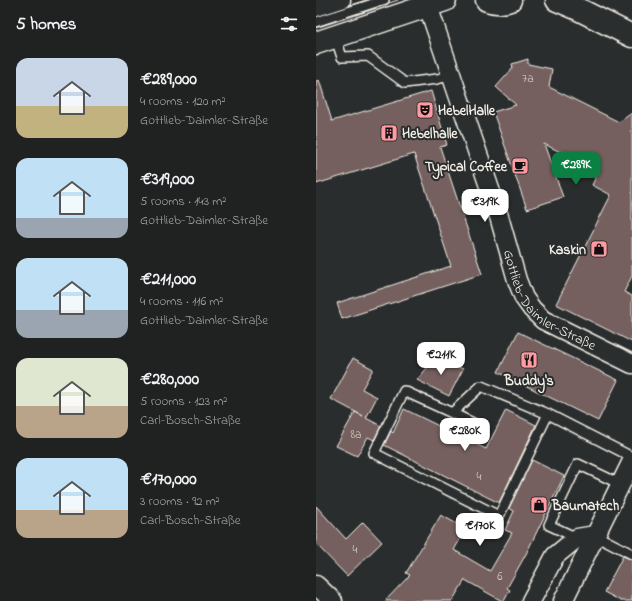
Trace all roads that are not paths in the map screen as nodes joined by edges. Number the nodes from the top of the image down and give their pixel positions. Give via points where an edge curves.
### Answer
1 (339, 0) edge
2 (384, 0) edge
3 (487, 0) edge
4 (510, 0) edge
5 (557, 0) edge
6 (437, 3) edge
7 (316, 8) edge
8 (316, 22) edge
9 (632, 36) edge
10 (325, 39) edge
11 (452, 75) junction
12 (632, 364) edge
13 (452, 413) junction
14 (548, 414) junction
15 (479, 426) dead end
16 (632, 457) edge
17 (632, 461) edge
18 (620, 484) junction
19 (595, 535) junction
20 (577, 538) junction
21 (632, 554) edge
22 (316, 585) edge
23 (333, 601) edge
24 (531, 601) edge
25 (563, 601) edge

1 - 7 street
2 - 8 lane
3 - 4 street
5 - 9 street
6 - 10 street
6 - 11 street, Gottlieb-Daimler-Straße
10 - 11 lane via 342,57 368,56 405,83
11 - 12 street, Gottlieb-Daimler-Straße via 524,298 543,320
13 - 14 lane via 481,386
13 - 14 lane via 404,391 374,453 499,516
13 - 15 lane
14 - 16 lane
17 - 18 street
18 - 19 street
18 - 20 lane via 578,464 549,525
19 - 20 street
19 - 21 lane
19 - 25 street
20 - 24 street via 555,556
22 - 23 street

